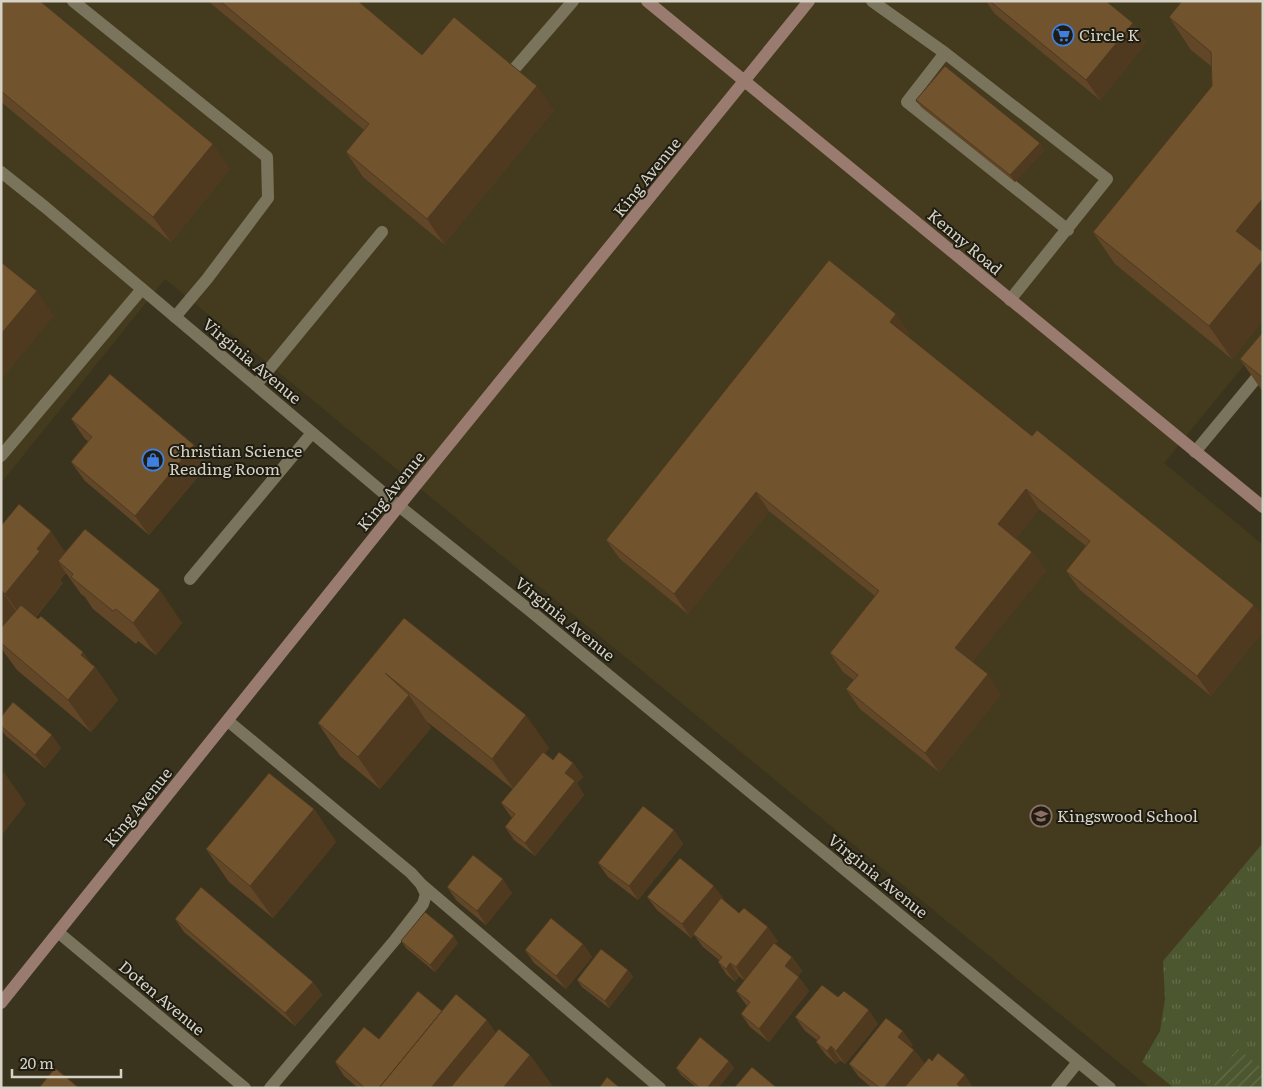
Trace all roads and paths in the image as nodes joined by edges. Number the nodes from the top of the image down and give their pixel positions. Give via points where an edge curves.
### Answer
1 (73, 1) edge
2 (573, 1) edge
3 (647, 1) edge
4 (809, 1) edge
5 (872, 1) edge
6 (945, 53) junction
7 (516, 67) edge
8 (745, 81) junction
9 (1, 172) edge
10 (1068, 230) junction
11 (382, 232) dead end
12 (142, 289) junction
13 (1010, 300) junction
14 (175, 317) junction
15 (1263, 370) edge
16 (256, 385) junction
17 (312, 433) junction
18 (1195, 452) junction
19 (1, 456) edge
20 (399, 506) junction
21 (1263, 507) edge
22 (190, 579) dead end
23 (228, 721) junction
24 (421, 884) junction
25 (59, 933) junction
26 (1, 1003) edge
27 (1078, 1062) junction
28 (245, 1088) edge
29 (270, 1088) edge
30 (660, 1088) edge
31 (1057, 1088) edge
32 (1110, 1088) edge

1 - 14 street via 267,157 268,198
2 - 7 street
3 - 8 street, Kenny Road
4 - 8 street, King Avenue
5 - 6 street
6 - 10 street via 907,102
6 - 10 street via 1107,179
8 - 13 street, Kenny Road
8 - 20 street, King Avenue
9 - 12 street, Virginia Avenue
10 - 13 street
11 - 16 street
12 - 14 street, Virginia Avenue
12 - 19 street
13 - 18 street, Kenny Road
14 - 16 street, Virginia Avenue
15 - 18 street
16 - 17 street, Virginia Avenue
17 - 20 street, Virginia Avenue
17 - 22 street
18 - 21 street, Kenny Road
20 - 23 street, King Avenue
20 - 27 street, Virginia Avenue
23 - 24 street
23 - 25 street, King Avenue
24 - 29 street via 426,894 423,904
24 - 30 street
25 - 26 street, King Avenue
25 - 28 street, Doten Avenue
27 - 31 street
27 - 32 street, Virginia Avenue

